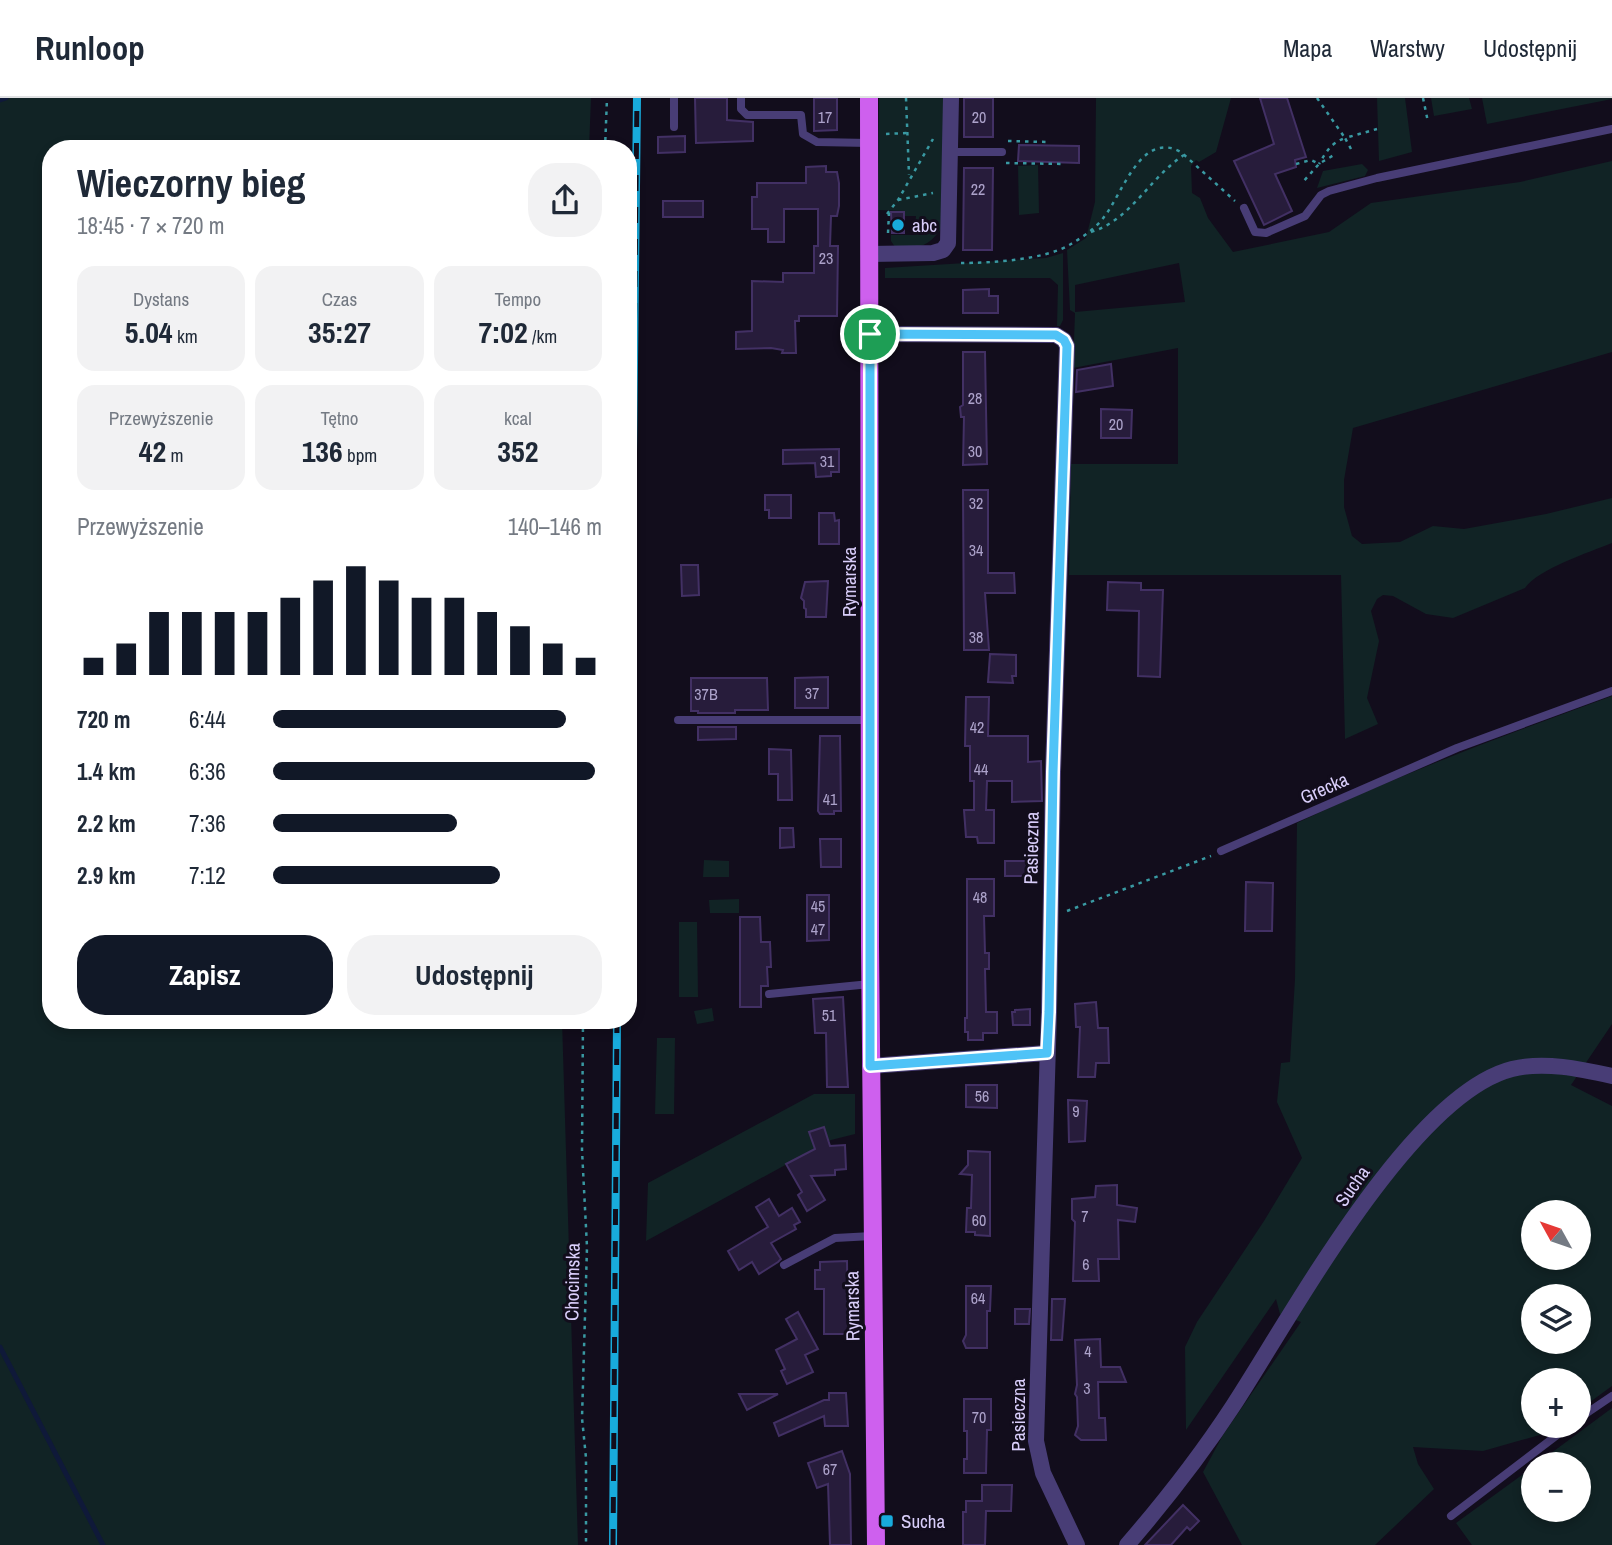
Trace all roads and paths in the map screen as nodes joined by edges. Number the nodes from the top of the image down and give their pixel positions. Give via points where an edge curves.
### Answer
1 (607, 98) edge
2 (674, 98) edge
3 (741, 98) edge
4 (869, 98) edge
5 (906, 98) edge
6 (951, 98) edge
7 (1317, 98) edge
8 (1423, 98) edge
9 (951, 122) junction
10 (1428, 122) dead end
11 (674, 127) dead end
12 (1377, 129) dead end
13 (1612, 129) edge
14 (907, 133) junction
15 (892, 134) dead end
16 (1345, 138) junction
17 (605, 140) edge
18 (1008, 141) dead end
19 (1048, 142) dead end
20 (869, 143) junction
21 (1351, 149) dead end
22 (951, 152) junction
23 (1002, 152) dead end
24 (1184, 155) junction
25 (1334, 155) dead end
26 (1006, 163) dead end
27 (1065, 164) dead end
28 (1296, 164) dead end
29 (1319, 164) junction
30 (909, 178) junction
31 (1302, 183) dead end
32 (951, 190) junction
33 (898, 200) junction
34 (1244, 208) joint
35 (889, 212) junction
36 (881, 222) dead end
37 (888, 233) dead end
38 (1087, 233) junction
39 (869, 254) junction
40 (961, 263) dead end
41 (870, 334) junction
42 (1612, 691) edge
43 (678, 720) dead end
44 (869, 720) junction
45 (1222, 851) joint
46 (1051, 917) junction
47 (870, 984) junction
48 (769, 994) dead end
49 (583, 1029) edge
50 (1047, 1053) junction
51 (870, 1066) junction
52 (1612, 1076) edge
53 (873, 1236) junction
54 (784, 1265) dead end
55 (1612, 1396) edge
56 (1591, 1410) edge
57 (1553, 1438) edge
58 (1451, 1516) dead end
59 (586, 1545) edge
60 (876, 1545) edge
61 (1077, 1545) edge
62 (1127, 1545) edge

1 - 17 path
2 - 11 lane
3 - 20 lane via 741,109 747,115 801,115 803,134 817,142
4 - 20 main road, Rymarska
5 - 14 path
6 - 9 street
7 - 16 path
8 - 10 path
9 - 22 street
9 - 30 path via 934,137
12 - 16 path
13 - 34 lane via 1329,191 1305,216 1266,233 1255,232
14 - 15 path
14 - 30 path
16 - 21 path
16 - 29 path via 1328,149
18 - 19 path
20 - 39 main road, Rymarska
22 - 23 lane
22 - 32 street
24 - 34 path
24 - 38 path via 1128,209 1103,228
24 - 38 path via 1162,147 1141,158 1104,217
25 - 29 path
26 - 27 path
28 - 29 path via 1311,160
29 - 31 path
30 - 33 path
32 - 33 path
32 - 39 street via 950,231 943,250
33 - 35 path
35 - 36 path
35 - 37 path
38 - 40 path via 1048,254
39 - 41 main road, Rymarska
41 - 44 main road, Rymarska
41 - 46 street, Pasieczna via 1056,335 1067,346
42 - 45 lane, Grecka via 1457,748
43 - 44 lane
44 - 47 main road, Rymarska
45 - 46 path
46 - 50 street, Pasieczna
47 - 48 lane
47 - 51 main road, Rymarska
49 - 59 path, Chocimska
50 - 51 street
50 - 61 street, Pasieczna via 1036,1441 1043,1473
51 - 53 main road, Rymarska
52 - 62 street, Sucha via 1570,1068 1512,1069 1460,1098 1435,1119 1377,1186 1208,1442
53 - 54 lane via 835,1238
53 - 60 main road, Rymarska
55 - 56 lane
57 - 58 lane

